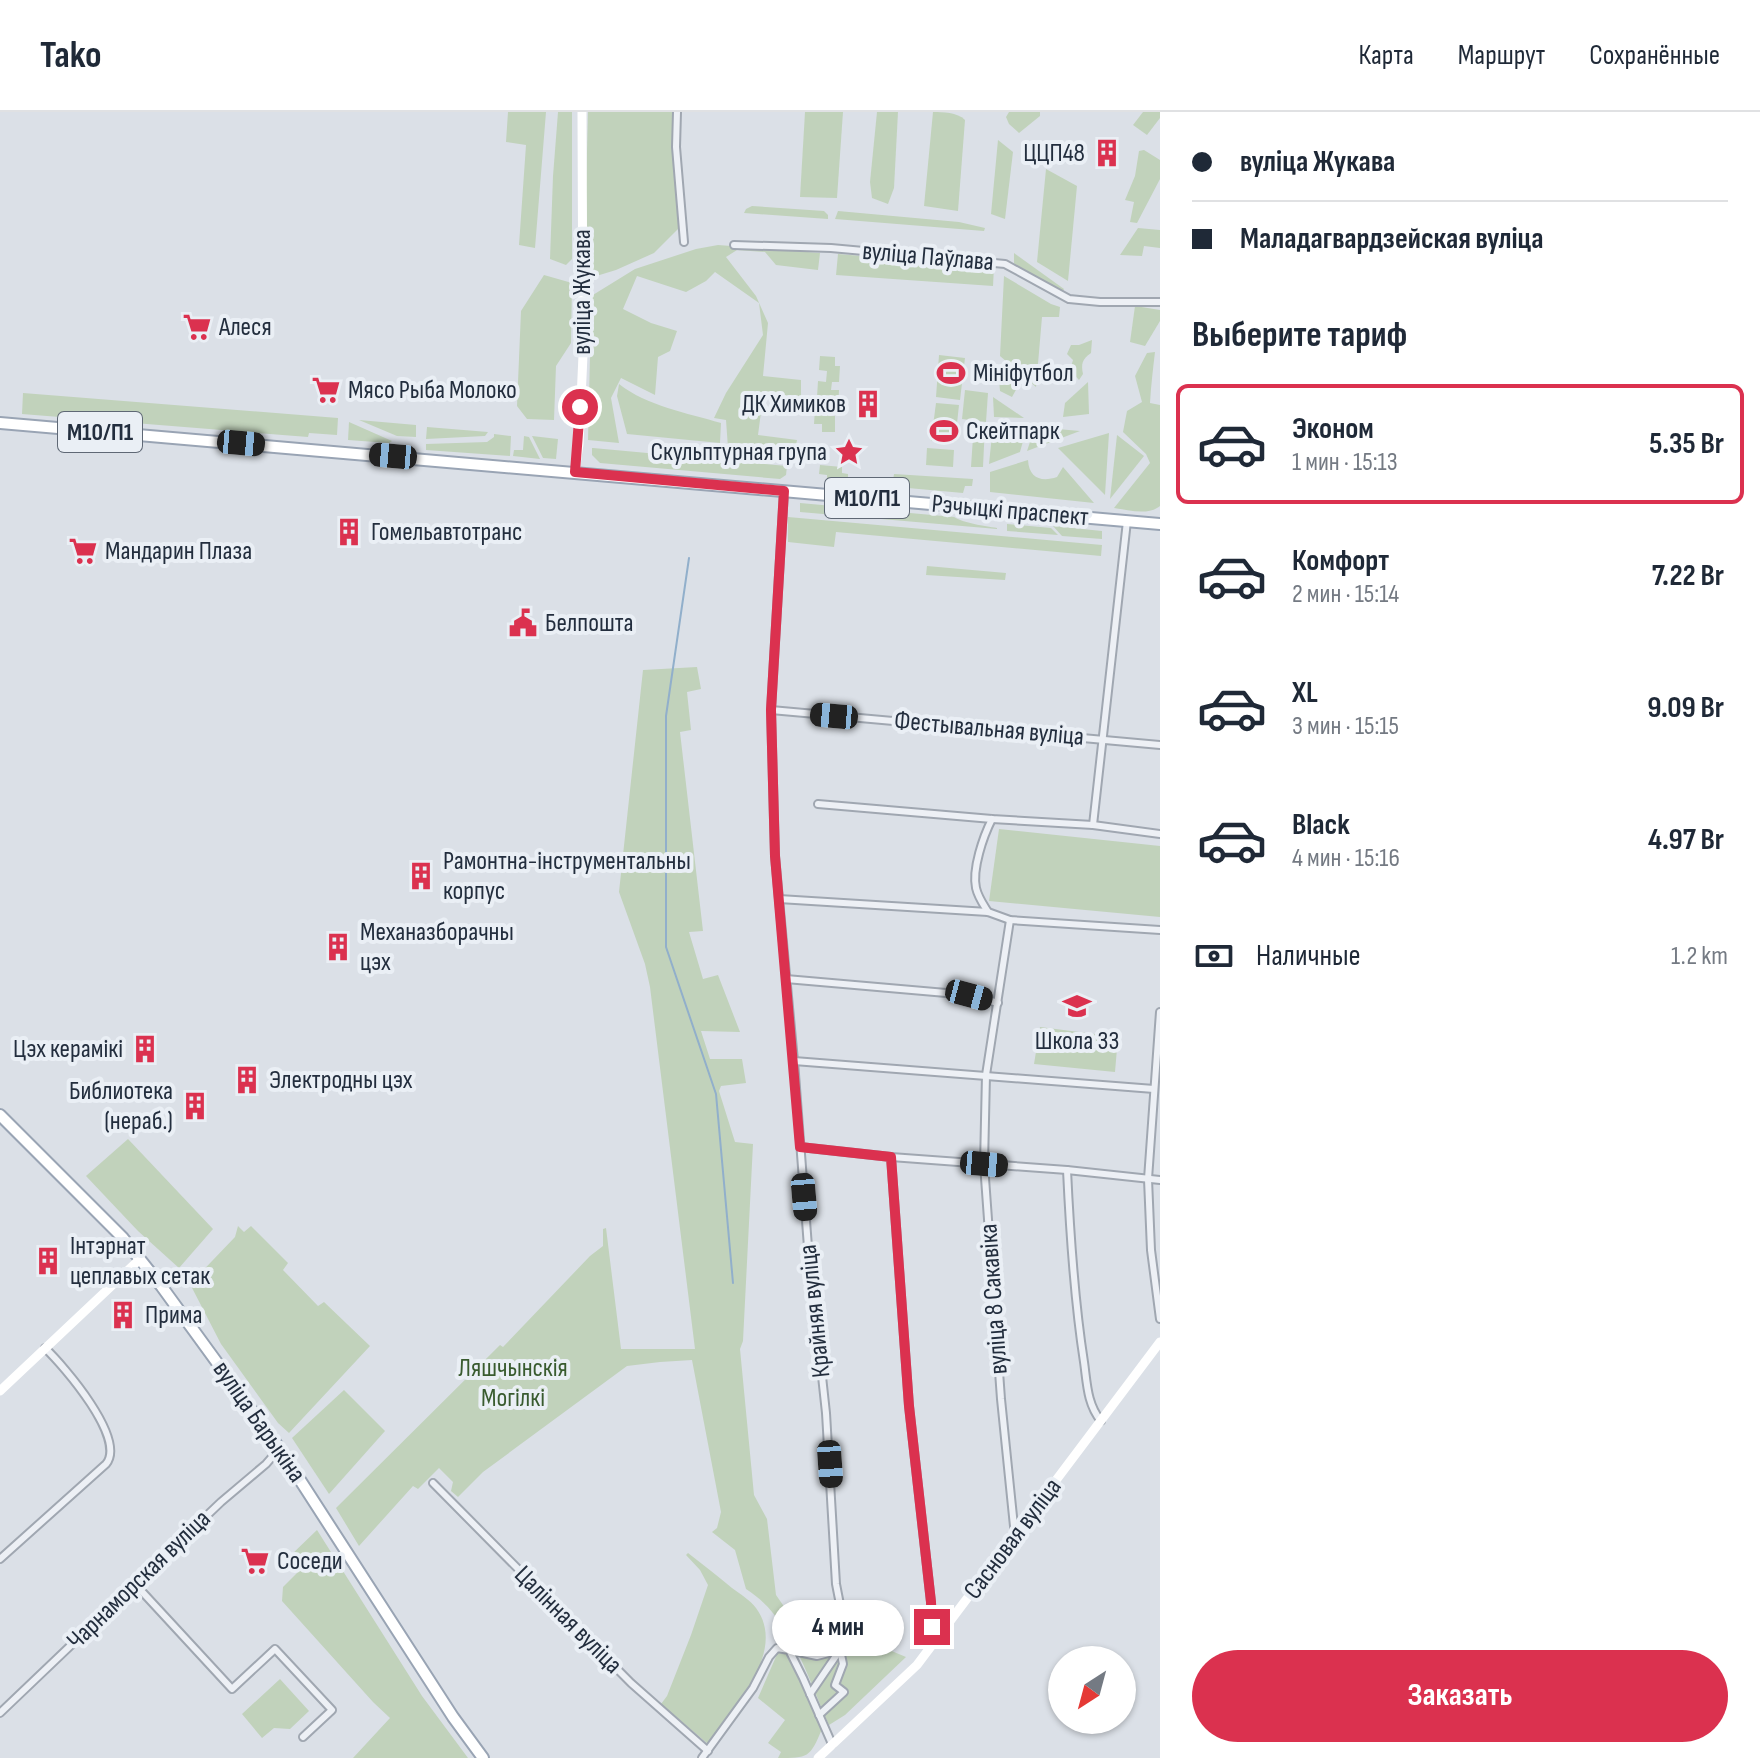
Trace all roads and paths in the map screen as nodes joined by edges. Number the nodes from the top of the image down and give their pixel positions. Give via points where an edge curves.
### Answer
1 (582, 112) edge
2 (677, 112) edge
3 (684, 242) dead end
4 (734, 245) dead end
5 (1160, 302) edge
6 (0, 423) edge
7 (575, 472) junction
8 (784, 491) junction
9 (1127, 521) junction
10 (1160, 524) edge
11 (771, 710) junction
12 (1103, 739) junction
13 (1160, 745) edge
14 (818, 804) dead end
15 (992, 819) junction
16 (1093, 825) junction
17 (1160, 834) edge
18 (779, 899) junction
19 (988, 912) junction
20 (1010, 920) junction
21 (1160, 930) edge
22 (786, 979) junction
23 (998, 1003) junction
24 (1160, 1012) edge
25 (794, 1061) junction
26 (986, 1075) junction
27 (1154, 1089) junction
28 (0, 1115) edge
29 (800, 1147) junction
30 (891, 1157) junction
31 (984, 1164) junction
32 (1067, 1170) junction
33 (1148, 1179) junction
34 (1160, 1180) edge
35 (140, 1259) junction
36 (1160, 1319) edge
37 (1160, 1342) edge
38 (45, 1348) junction
39 (0, 1391) edge
40 (1101, 1421) junction
41 (280, 1449) junction
42 (433, 1483) dead end
43 (1015, 1536) junction
44 (0, 1559) edge
45 (135, 1584) junction
46 (932, 1646) junction
47 (789, 1650) junction
48 (840, 1650) junction
49 (810, 1694) junction
50 (0, 1713) edge
51 (819, 1715) junction
52 (303, 1737) dead end
53 (832, 1744) junction
54 (708, 1751) junction
55 (483, 1758) edge
56 (702, 1758) edge
57 (818, 1758) edge

1 - 7 street, вуліца Жукава via 583,355
2 - 3 street
4 - 5 street, вуліца Паўлава via 1005,264 1069,299
6 - 7 main road, Рэчыцкі праспект / М10/П1
7 - 8 main road, Рэчыцкі праспект / М10/П1
8 - 9 main road, Рэчыцкі праспект / М10/П1
8 - 11 street, Крайняя вуліца
9 - 10 main road, Рэчыцкі праспект / М10/П1
9 - 12 street
11 - 12 street, Фестывальная вуліца
11 - 18 street, Крайняя вуліца
12 - 13 street, Фестывальная вуліца
12 - 16 street
14 - 15 street
15 - 16 street
15 - 19 street via 982,840 975,881
16 - 17 street
18 - 19 street
18 - 22 street, Крайняя вуліца
19 - 20 street
20 - 21 street
20 - 23 street, вуліца 8 Сакавіка
22 - 23 street via 969,995
22 - 25 street, Крайняя вуліца
23 - 26 street, вуліца 8 Сакавіка
24 - 27 street
25 - 26 street
25 - 29 street, Крайняя вуліца
26 - 27 street
26 - 31 street, вуліца 8 Сакавіка
27 - 33 street
28 - 35 main road, вуліца Барыкіна
29 - 30 street
29 - 48 street, Крайняя вуліца via 826,1413 836,1584 845,1630
30 - 31 street
30 - 46 street
31 - 32 street
31 - 43 street, вуліца 8 Сакавіка
32 - 33 street
32 - 40 street via 1077,1323 1087,1389
33 - 34 street
33 - 36 street
35 - 38 street
35 - 41 main road, вуліца Барыкіна
37 - 40 street, Сасновая вуліца
38 - 39 street
38 - 44 street via 83,1391 104,1425 110,1460
40 - 43 street, Сасновая вуліца
41 - 45 street, Чарнаморская вуліца
41 - 55 main road, вуліца Барыкіна
42 - 54 street, Цалінная вуліца via 631,1683
43 - 46 street, Сасновая вуліца
45 - 50 street, Чарнаморская вуліца
45 - 52 street via 232,1689 275,1649 332,1710
46 - 53 street, Сасновая вуліца
47 - 48 street via 817,1656
47 - 49 street
47 - 54 street via 777,1648 769,1657
48 - 49 street
48 - 51 street, Крайняя вуліца via 843,1664 835,1685 844,1692
49 - 51 street
51 - 53 street
53 - 57 street, Сасновая вуліца
54 - 56 street

